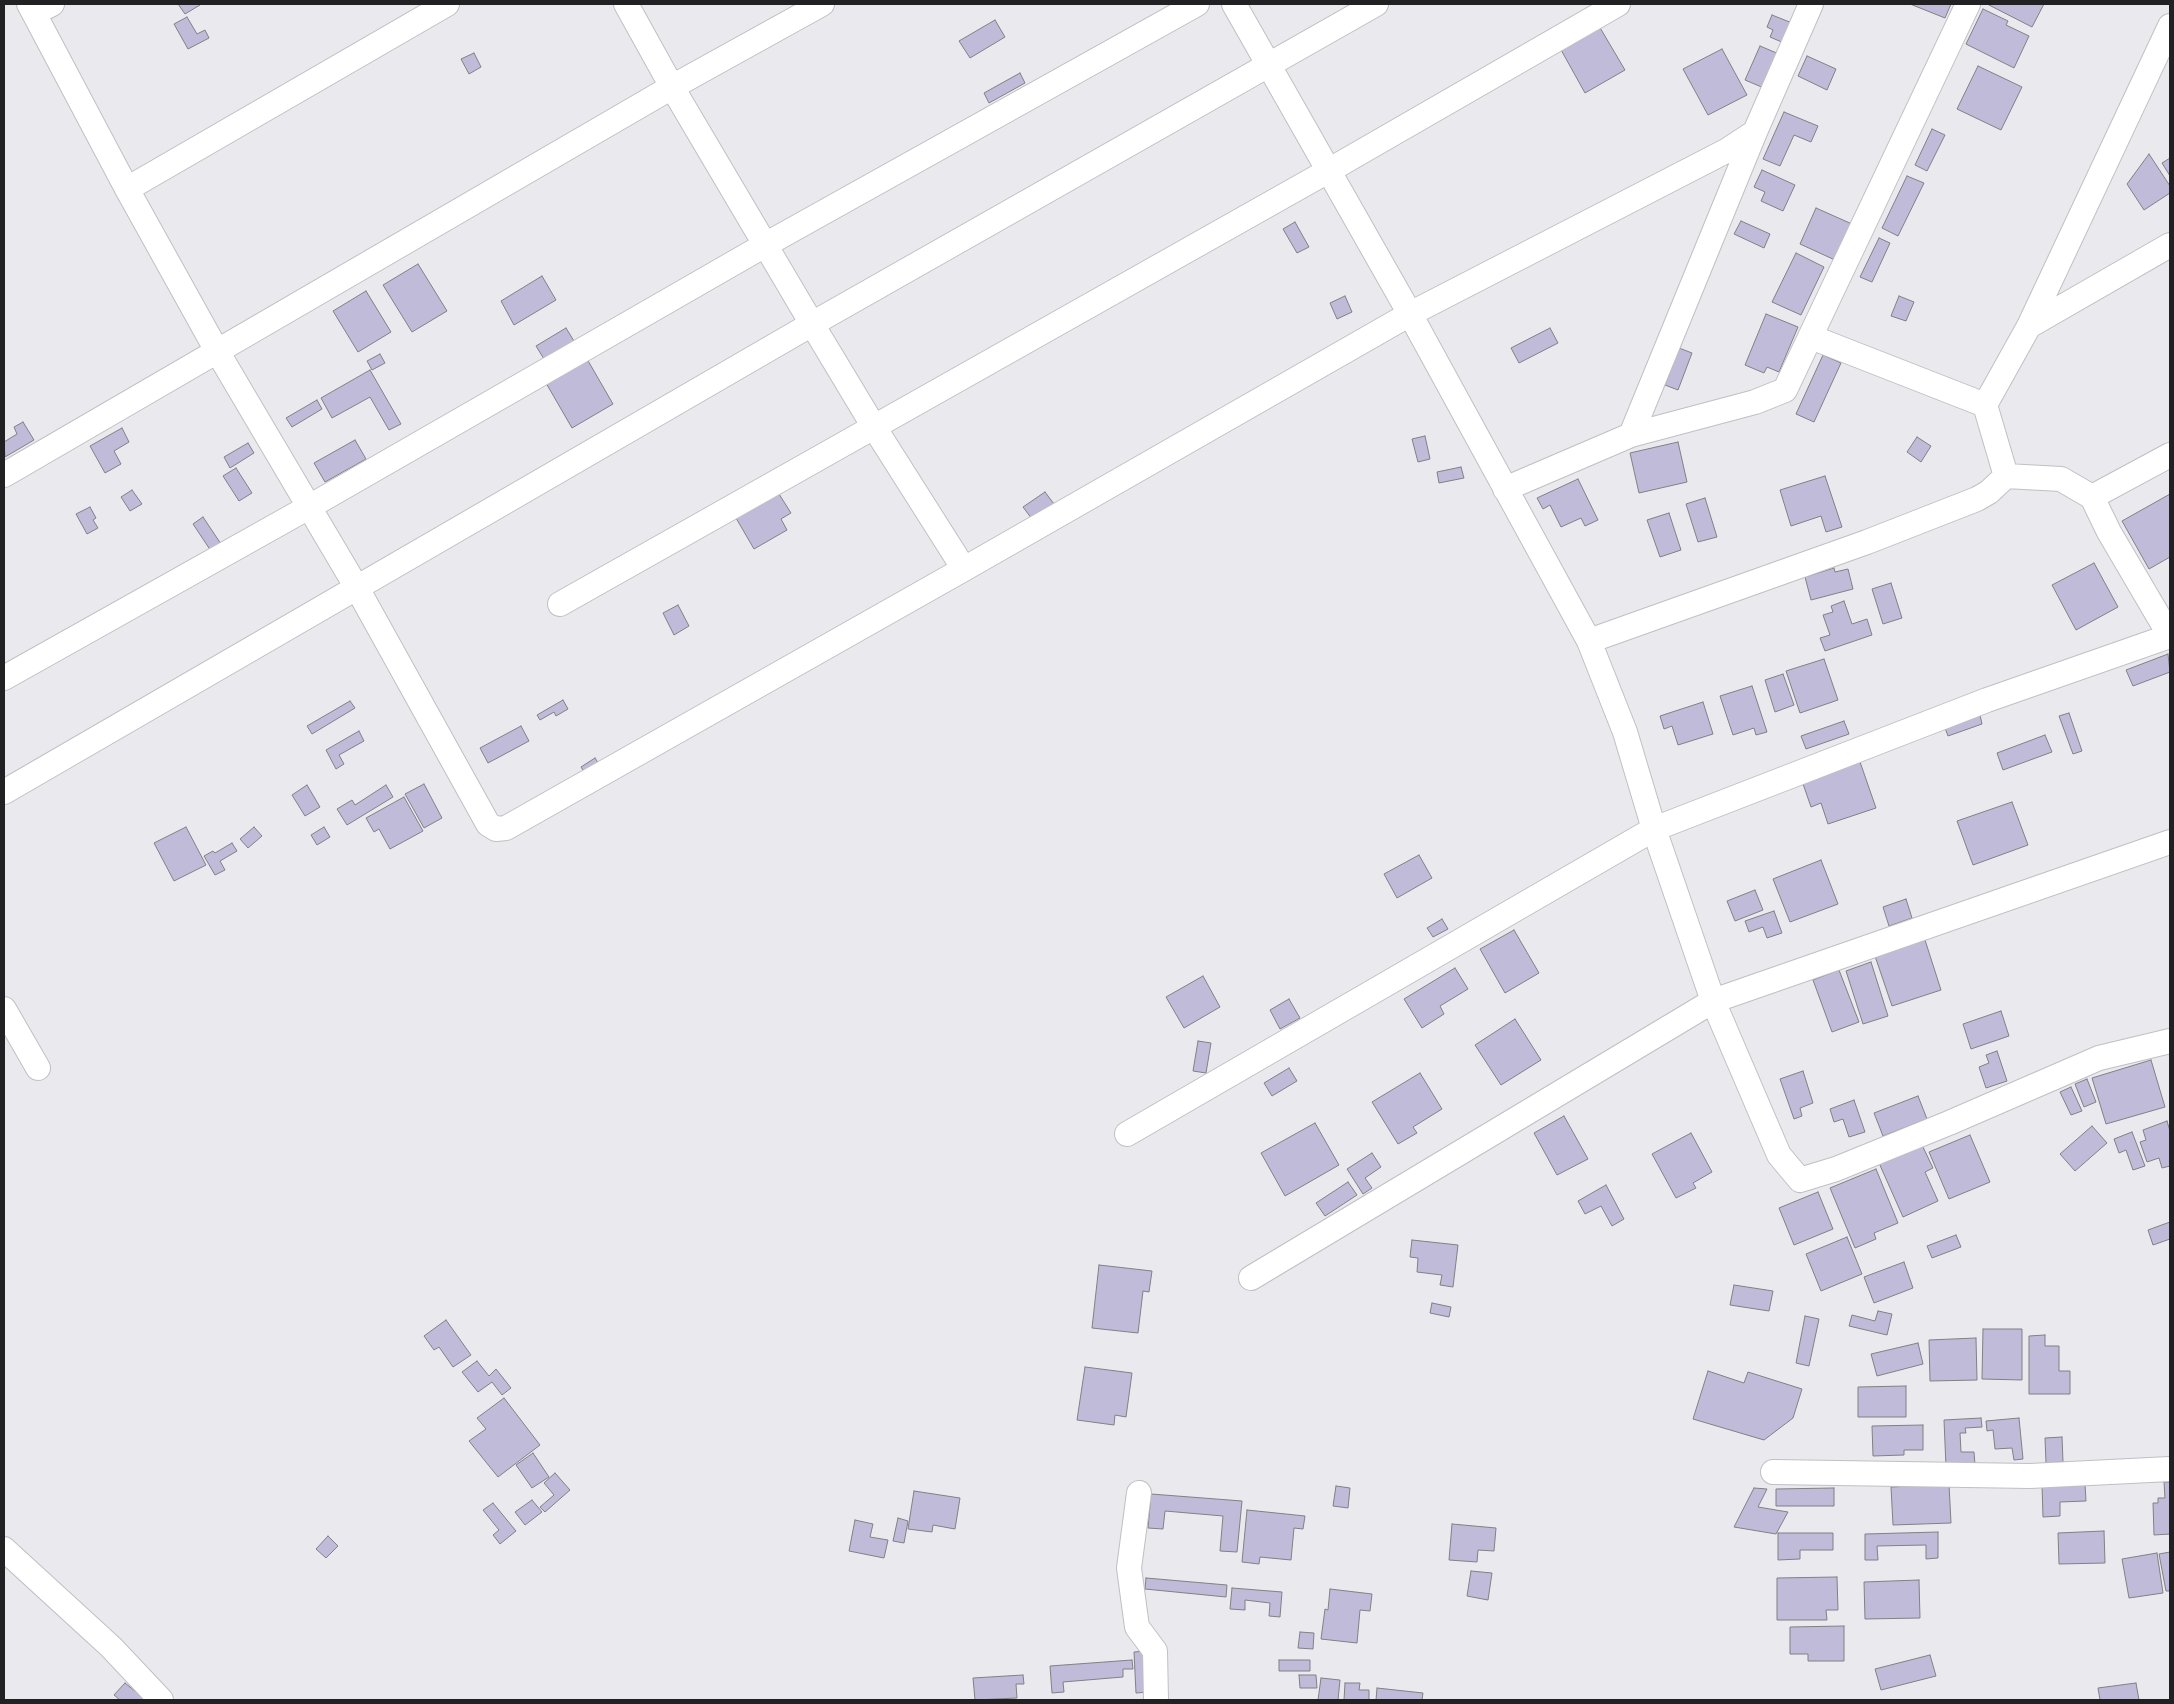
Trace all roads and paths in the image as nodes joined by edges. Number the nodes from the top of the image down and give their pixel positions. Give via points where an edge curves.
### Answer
1 (446, 4) edge
2 (626, 4) edge
3 (822, 4) edge
4 (1197, 4) edge
5 (1234, 4) edge
6 (1376, 4) edge
7 (1618, 4) edge
8 (1811, 4) edge
9 (1968, 4) edge
10 (38, 7) edge
11 (2170, 26) edge
12 (1267, 64) junction
13 (672, 87) junction
14 (1755, 132) junction
15 (1328, 171) junction
16 (127, 188) junction
17 (765, 245) junction
18 (2170, 245) edge
19 (1410, 314) junction
20 (812, 324) junction
21 (2030, 326) junction
22 (1811, 337) junction
23 (217, 351) junction
24 (1985, 405) junction
25 (874, 428) junction
26 (1631, 435) junction
27 (2170, 455) edge
28 (4, 475) edge
29 (2006, 476) junction
30 (1505, 489) junction
31 (2092, 497) junction
32 (309, 507) junction
33 (964, 569) junction
34 (357, 588) junction
35 (560, 604) dead end
36 (2170, 636) edge
37 (1589, 641) junction
38 (4, 678) edge
39 (4, 792) edge
40 (1654, 829) junction
41 (2170, 842) edge
42 (1714, 1001) junction
43 (4, 1009) edge
44 (2170, 1041) edge
45 (38, 1068) dead end
46 (1127, 1134) dead end
47 (1251, 1278) dead end
48 (2170, 1470) edge
49 (1773, 1472) dead end
50 (1139, 1493) dead end
51 (4, 1549) edge
52 (161, 1700) edge
53 (1156, 1700) edge

1 - 16 street
2 - 13 street
3 - 13 street
4 - 17 street
5 - 12 street
6 - 12 street
7 - 15 street
8 - 14 street
9 - 22 street
10 - 16 street
11 - 21 street
12 - 15 street
12 - 20 street
13 - 17 street
13 - 23 street
14 - 19 street via 1726,151
14 - 26 street
15 - 19 street
15 - 25 street
16 - 23 street
17 - 20 street
17 - 32 street
18 - 21 street
19 - 30 street
19 - 33 street
20 - 25 street
20 - 34 street
21 - 24 street
22 - 24 street
22 - 26 street via 1785,390 1755,402
23 - 28 street
23 - 32 street
24 - 29 street
25 - 33 street
25 - 35 street
26 - 30 street
27 - 31 street
29 - 31 street via 2061,480
29 - 37 street via 1977,499
30 - 37 street
31 - 36 street
32 - 34 street
32 - 38 street
33 - 34 street via 506,828 496,829 488,824
34 - 39 street
36 - 40 street via 1987,700
37 - 40 street via 1625,732
40 - 42 street
40 - 46 street
41 - 42 street
42 - 44 street via 1779,1155 1800,1180 1923,1134 2099,1058
42 - 47 street
43 - 45 street
48 - 49 street via 2030,1476
50 - 53 street via 1130,1568 1137,1627 1155,1651
51 - 52 street via 111,1646

